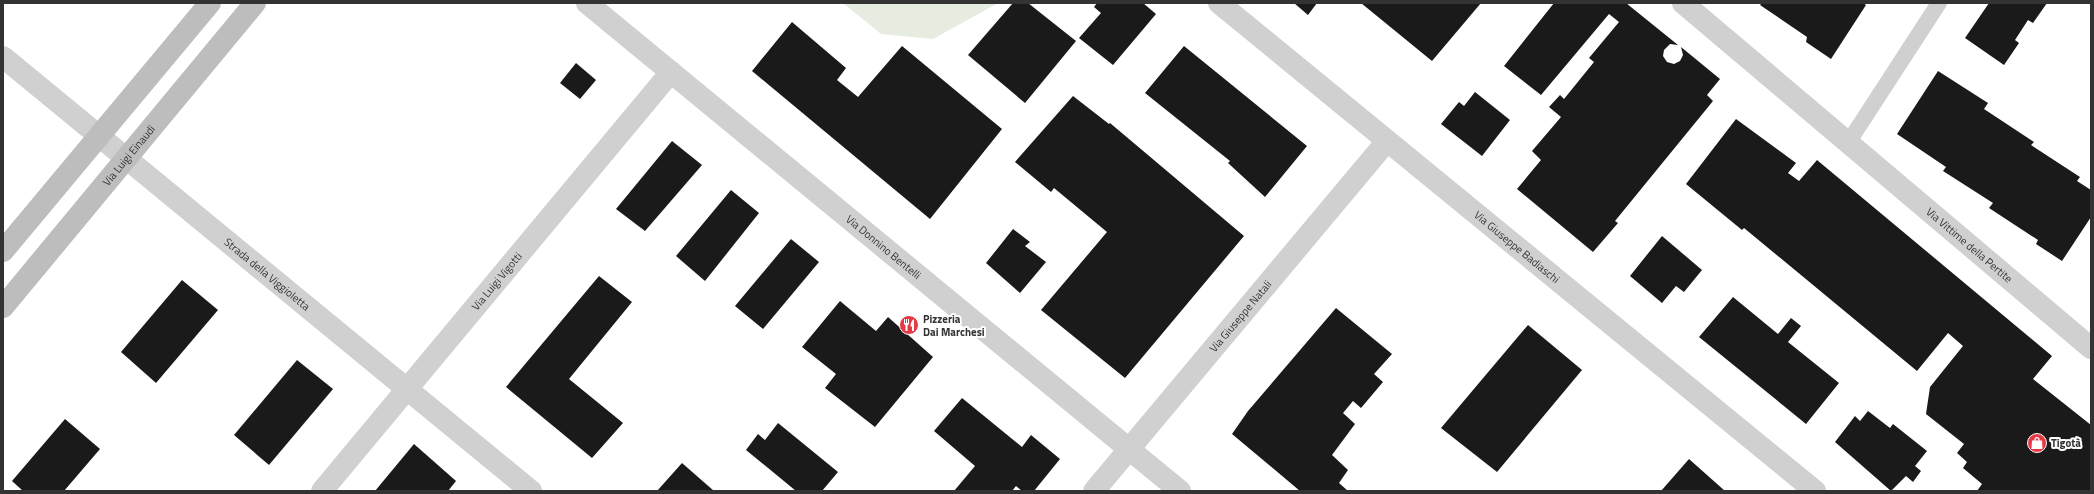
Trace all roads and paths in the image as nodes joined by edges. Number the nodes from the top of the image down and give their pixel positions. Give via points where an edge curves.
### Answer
1 (210, 3) edge
2 (255, 3) edge
3 (587, 3) edge
4 (1219, 3) edge
5 (1683, 3) edge
6 (1939, 3) edge
7 (3, 57) edge
8 (671, 72) junction
9 (100, 136) junction
10 (1387, 141) junction
11 (1848, 143) junction
12 (127, 158) junction
13 (3, 251) edge
14 (3, 307) edge
15 (2091, 348) edge
16 (407, 389) junction
17 (1129, 449) junction
18 (322, 491) edge
19 (530, 491) edge
20 (1094, 491) edge
21 (1180, 491) edge
22 (1815, 491) edge

1 - 9 main road
2 - 12 main road, Via Luigi Einaudi
3 - 8 street, Via Donnino Bentelli
4 - 10 street, Via Giuseppe Badiaschi
5 - 11 street, Via Vittime della Pertite
6 - 11 lane
7 - 9 street, Strada della Viggioletta
8 - 16 street, Via Luigi Vigotti
8 - 17 street, Via Donnino Bentelli
9 - 12 street, Strada della Viggioletta
9 - 13 main road
10 - 17 street, Via Giuseppe Natali
10 - 22 street, Via Giuseppe Badiaschi
11 - 15 street, Via Vittime della Pertite
12 - 14 main road, Via Luigi Einaudi
12 - 16 street, Strada della Viggioletta
16 - 18 street, Via Luigi Vigotti
16 - 19 street, Strada della Viggioletta
17 - 20 street, Via Giuseppe Natali
17 - 21 street, Via Donnino Bentelli

